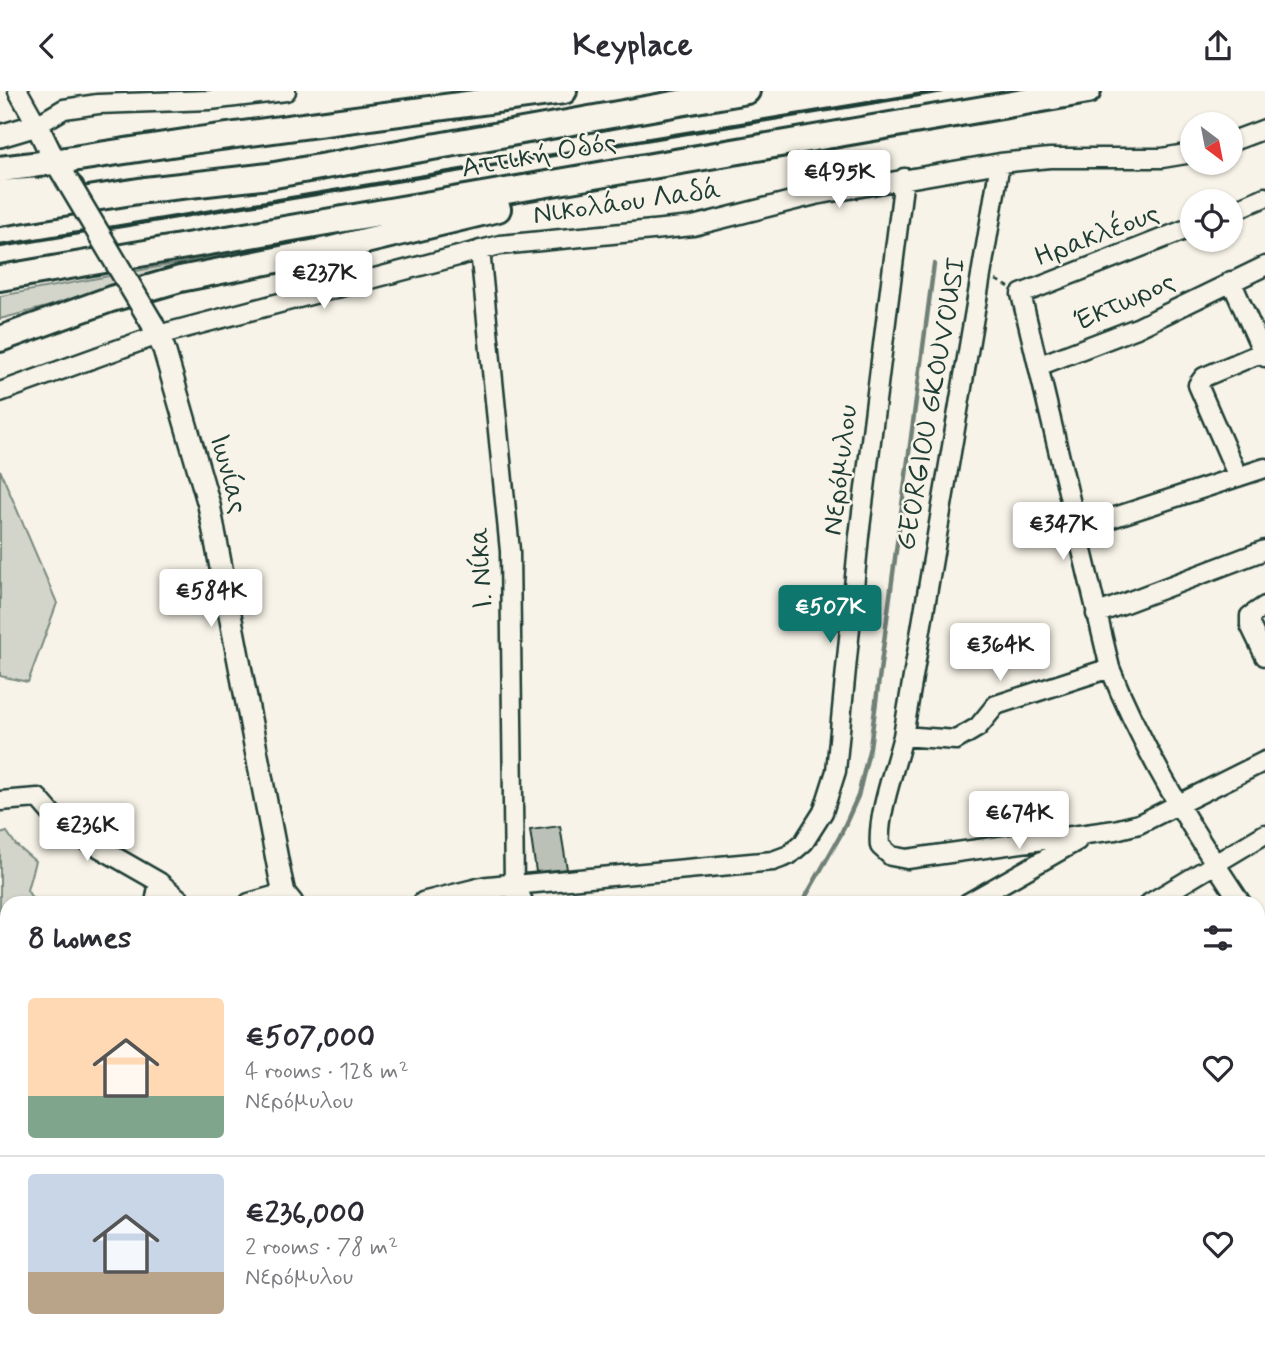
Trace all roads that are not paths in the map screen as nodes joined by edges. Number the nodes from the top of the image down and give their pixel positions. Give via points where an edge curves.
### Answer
1 (18, 91) edge
2 (286, 91) edge
3 (564, 91) edge
4 (747, 91) edge
5 (1088, 91) edge
6 (37, 125) junction
7 (1265, 129) edge
8 (0, 136) edge
9 (1243, 137) edge
10 (1180, 155) edge
11 (1000, 163) junction
12 (0, 169) edge
13 (603, 176) junction
14 (904, 178) junction
15 (145, 190) junction
16 (0, 193) edge
17 (1265, 197) edge
18 (1243, 206) edge
19 (0, 213) edge
20 (1180, 232) edge
21 (480, 250) junction
22 (1265, 265) edge
23 (0, 278) edge
24 (1231, 281) junction
25 (155, 328) junction
26 (0, 339) edge
27 (1264, 355) edge
28 (1038, 366) junction
29 (0, 392) edge
30 (1265, 468) edge
31 (1238, 477) junction
32 (1075, 530) junction
33 (1265, 549) edge
34 (1265, 606) edge
35 (1096, 614) junction
36 (1265, 656) edge
37 (1110, 669) junction
38 (903, 736) junction
39 (1265, 761) edge
40 (0, 801) edge
41 (1176, 805) junction
42 (1089, 834) junction
43 (1265, 834) edge
44 (1215, 863) junction
45 (159, 882) junction
46 (518, 894) edge
47 (156, 896) edge
48 (176, 896) edge
49 (288, 896) edge
50 (452, 896) edge
51 (980, 896) edge
52 (1161, 896) edge
53 (1236, 896) edge

1 - 6 street, Ιωνίας
2 - 6 street via 210,100 98,104 64,109
3 - 12 highway, bridge
4 - 15 highway, Αττική Οδός via 269,176
5 - 13 highway, Αττική Οδός
6 - 8 main road
6 - 25 main road, Ιωνίας, bridge
7 - 9 street
10 - 11 street, Νικολάου Λαδά
11 - 14 street, Νικολάου Λαδά
11 - 38 street, GEORGIOU GKOUVOUSI
13 - 23 highway, Αττική Οδός
13 - 26 highway via 508,206 332,249 180,279
14 - 21 street, Νικολάου Λαδά via 693,226
14 - 46 street, Νερόμυλου via 859,536 843,720 836,771 823,812 804,842 773,861
15 - 16 highway via 58,187
15 - 19 highway, Αττική Οδός
17 - 18 street
20 - 28 street, Ηρακλέους via 1021,294
21 - 25 street, Νικολάου Λαδά
21 - 46 street, Ι. Νίκα via 510,551
22 - 24 street, Έκτωρος
24 - 27 street
24 - 28 street, Έκτωρος via 1137,328
25 - 29 street, Νικολάου Λαδά
25 - 49 main road, Ιωνίας via 209,505
27 - 31 street via 1204,377 1198,385
28 - 32 street
30 - 31 street
31 - 32 street
32 - 35 street
33 - 35 street
34 - 36 street via 1250,616 1250,625
35 - 37 street
37 - 38 street via 996,705 978,727 956,740
37 - 41 street
38 - 42 street, GEORGIOU GKOUVOUSI via 878,825 880,846 891,856 907,859
39 - 41 street, GEORGIOU GKOUVOUSI
40 - 45 street via 38,798 63,827
41 - 42 street, GEORGIOU GKOUVOUSI via 1139,824
41 - 44 street
42 - 51 street
43 - 44 street
44 - 52 street
44 - 53 street
45 - 47 street
45 - 48 street
46 - 50 main road via 484,888

